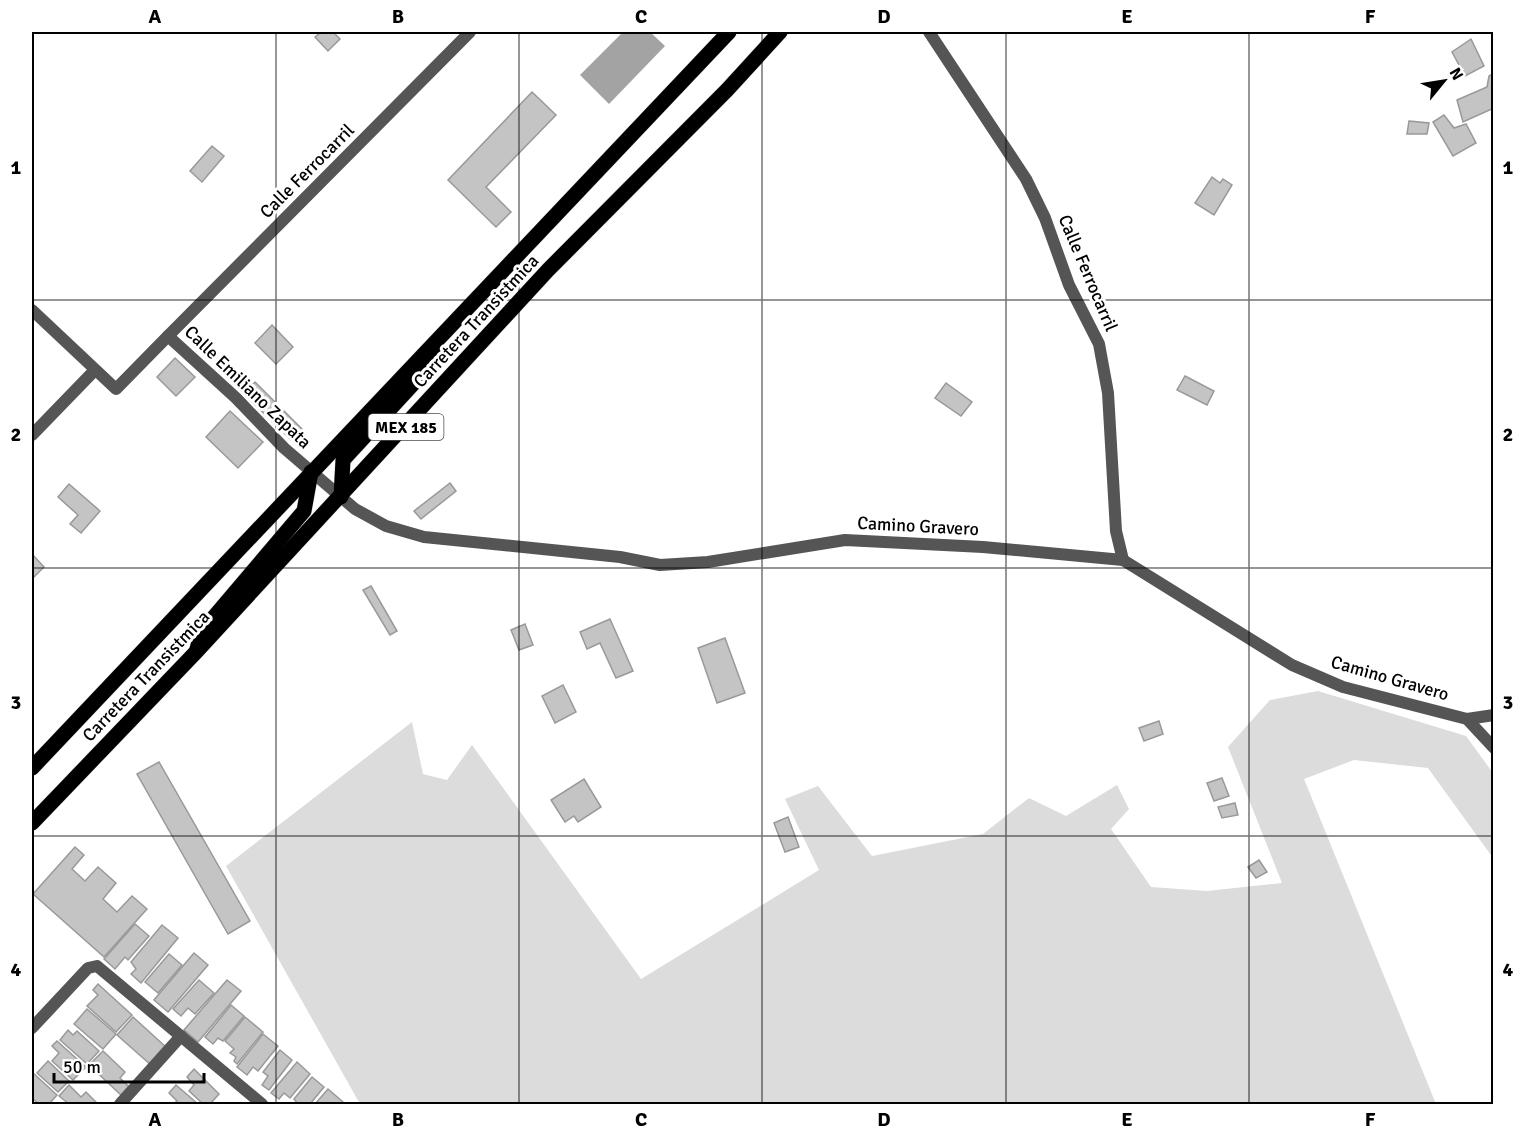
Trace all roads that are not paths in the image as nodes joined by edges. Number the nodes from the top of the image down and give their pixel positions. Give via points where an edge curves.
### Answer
1 (471, 32) edge
2 (729, 32) edge
3 (780, 32) edge
4 (929, 32) edge
5 (32, 310) edge
6 (168, 336) junction
7 (438, 340) junction
8 (94, 371) junction
9 (32, 435) edge
10 (312, 472) junction
11 (341, 497) junction
12 (1123, 560) junction
13 (196, 652) junction
14 (1494, 715) edge
15 (1467, 719) junction
16 (1494, 748) edge
17 (32, 768) edge
18 (32, 823) edge
19 (32, 1028) edge
20 (181, 1036) junction
21 (120, 1104) edge
22 (262, 1104) edge

1 - 6 street, Calle Ferrocarril
2 - 7 main road, Carretera Transistmica / MEX 185
3 - 11 main road, Carretera Transistmica / MEX 185 via 548,270
4 - 12 street, Calle Ferrocarril via 1026,179 1098,344 1108,393 1116,531
5 - 8 street, Calle Emiliano Zapata
6 - 8 street, Calle Emiliano Zapata via 116,389
6 - 10 street, Calle Emiliano Zapata
7 - 10 main road, Carretera Transistmica / MEX 185
7 - 11 main road via 425,371 343,460
8 - 9 street
10 - 11 street, Camino Gravero
10 - 13 main road via 304,510 202,632
10 - 17 main road, Carretera Transistmica / MEX 185
11 - 12 street, Camino Gravero via 386,526 424,537 620,557 660,565 708,562 845,540
11 - 13 main road, Carretera Transistmica / MEX 185
12 - 15 street, Camino Gravero via 1292,665 1343,687
13 - 18 main road, Carretera Transistmica / MEX 185
14 - 15 street
15 - 16 street, Camino Gravero
19 - 20 street via 88,968 97,966
20 - 21 street
20 - 22 street

